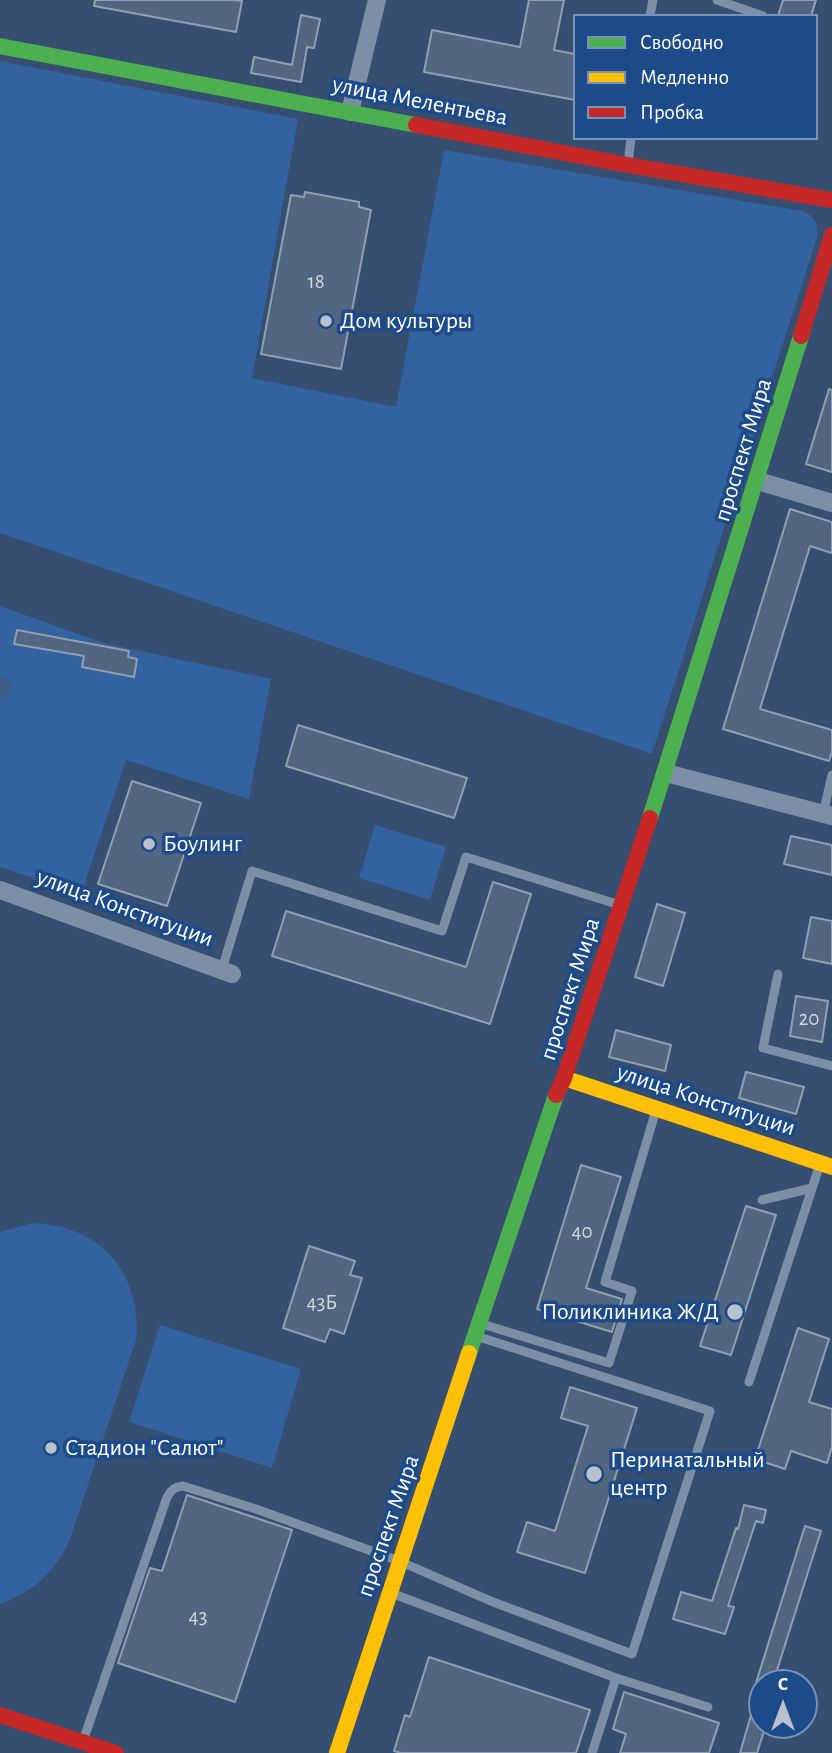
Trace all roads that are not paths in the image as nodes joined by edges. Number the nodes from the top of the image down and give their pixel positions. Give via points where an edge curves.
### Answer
1 (376, 0) edge
2 (717, 0) edge
3 (756, 14) edge
4 (0, 46) edge
5 (349, 112) junction
6 (631, 140) edge
7 (628, 165) junction
8 (832, 200) edge
9 (832, 235) edge
10 (758, 481) junction
11 (832, 503) edge
12 (666, 773) junction
13 (832, 775) edge
14 (827, 815) edge
15 (0, 890) edge
16 (622, 906) junction
17 (227, 972) joint
18 (778, 974) dead end
19 (832, 1066) edge
20 (564, 1078) junction
21 (656, 1110) junction
22 (829, 1166) edge
23 (813, 1188) junction
24 (762, 1200) dead end
25 (478, 1329) junction
26 (749, 1382) dead end
27 (399, 1560) junction
28 (389, 1592) junction
29 (616, 1678) junction
30 (708, 1707) dead end
31 (0, 1715) edge
32 (81, 1748) edge
33 (116, 1753) edge
34 (337, 1753) edge
35 (592, 1753) edge

1 - 5 street
2 - 3 lane
4 - 5 street, улица Мелентьева
5 - 7 street, улица Мелентьева
6 - 7 lane
7 - 8 street, улица Мелентьева
9 - 10 street, проспект Мира
10 - 11 street
10 - 12 street, проспект Мира
12 - 14 street
12 - 16 street, проспект Мира
13 - 14 lane
15 - 17 street, улица Конституции
16 - 17 lane via 466,857 442,930 252,871
16 - 20 street, проспект Мира
18 - 19 lane via 763,1048
20 - 21 street, улица Конституции
20 - 25 street, проспект Мира
21 - 22 street, улица Конституции
21 - 25 lane via 605,1282 632,1292 609,1363
22 - 23 lane
23 - 24 lane
23 - 26 lane
25 - 27 street, проспект Мира
25 - 27 lane via 710,1411 632,1654 493,1602
27 - 28 street, проспект Мира
27 - 32 lane via 256,1509 183,1486 173,1488
28 - 29 lane
28 - 34 street, проспект Мира
29 - 30 lane
29 - 35 lane
31 - 32 street
32 - 33 street

